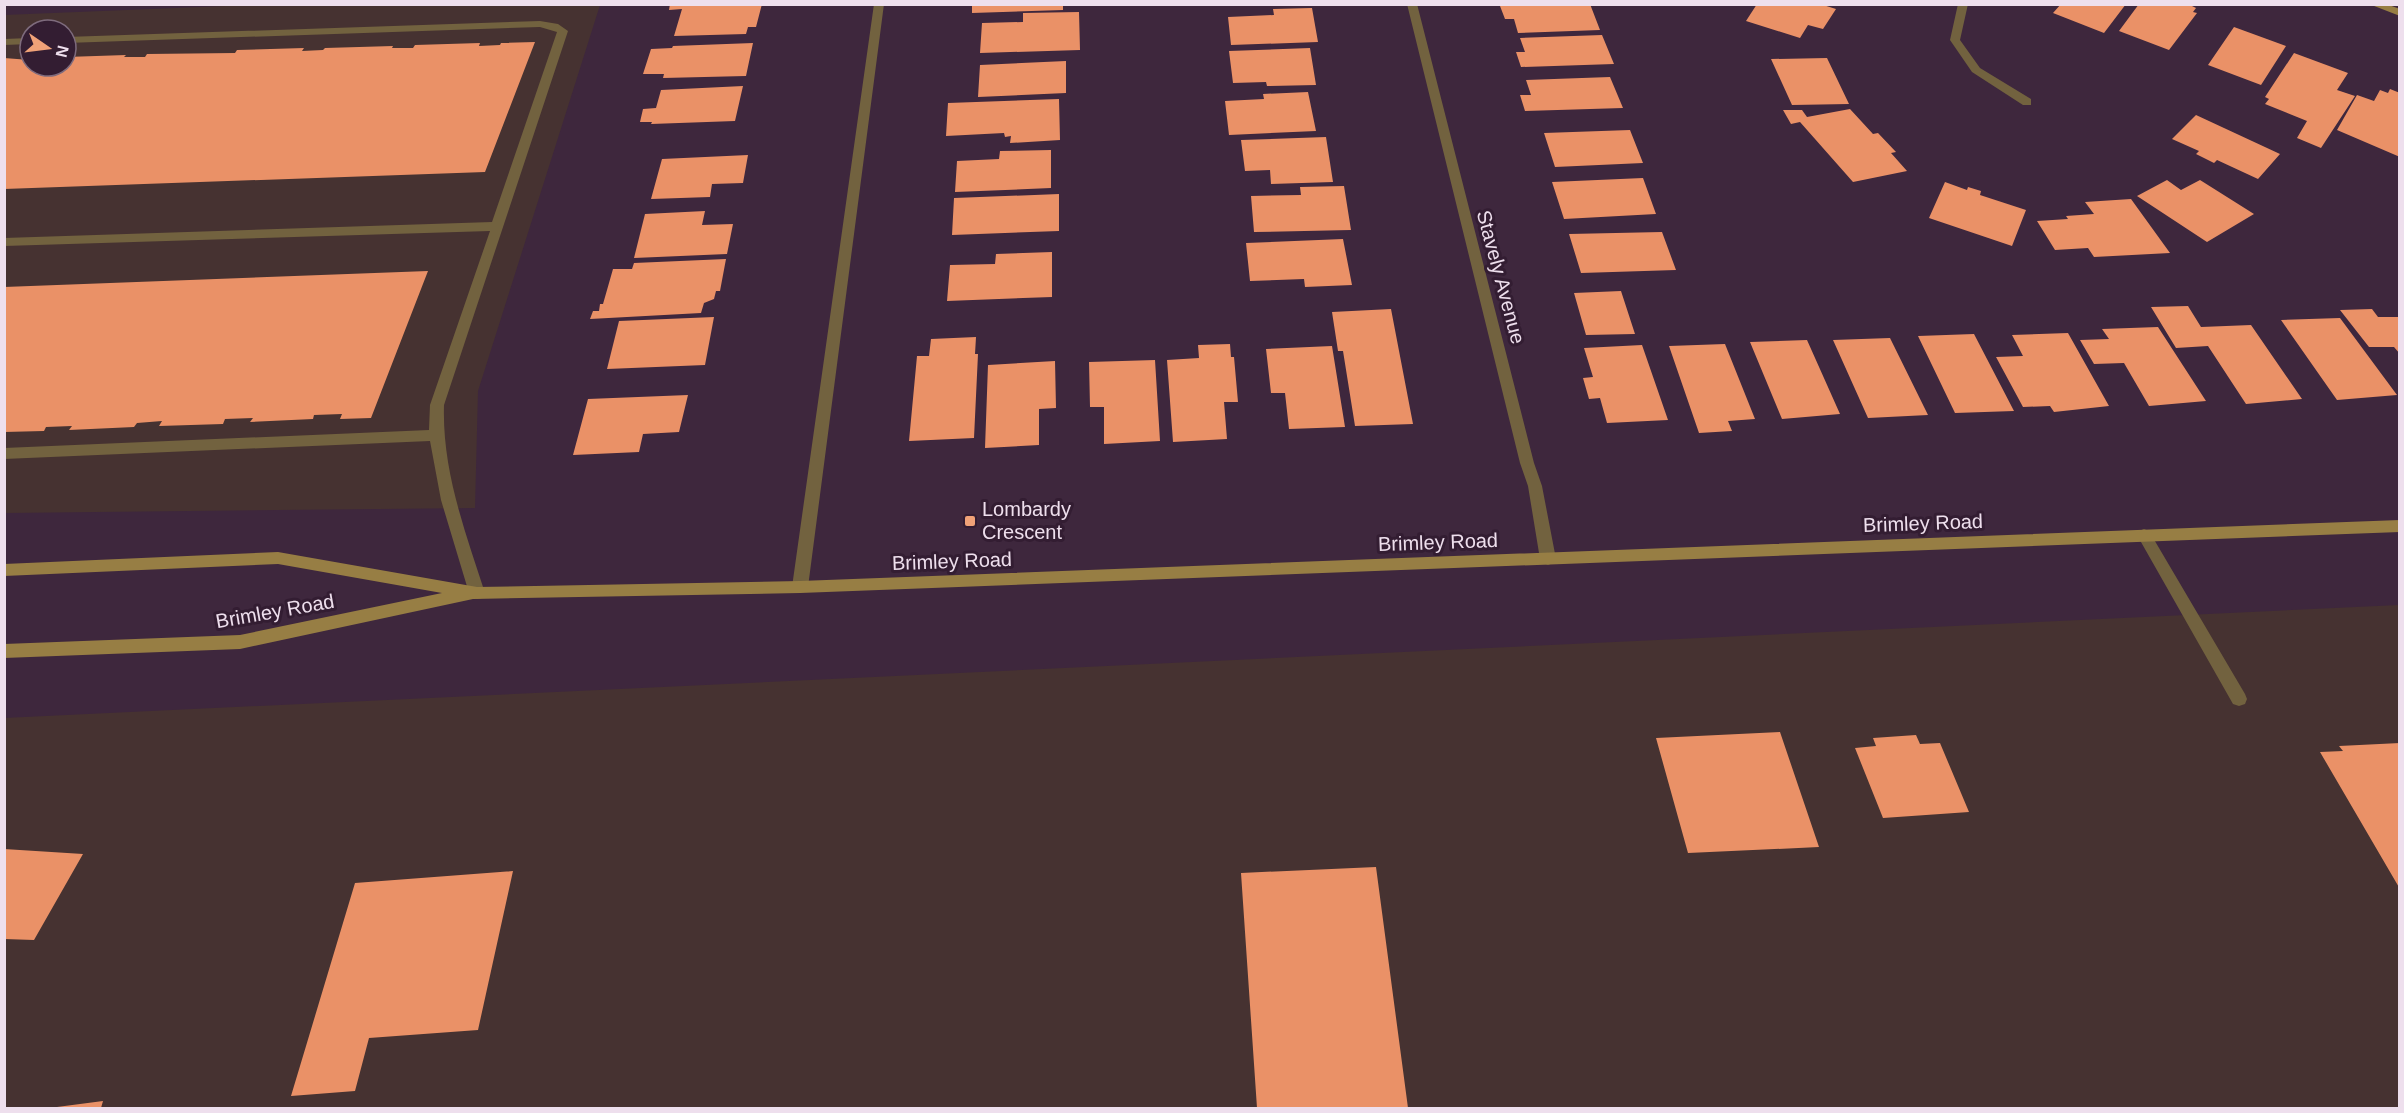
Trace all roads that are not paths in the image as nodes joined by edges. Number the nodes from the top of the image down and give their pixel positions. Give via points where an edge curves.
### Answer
1 (879, 4) edge
2 (1412, 4) edge
3 (1963, 4) edge
4 (2374, 4) edge
5 (2400, 14) edge
6 (78, 40) edge
7 (2027, 102) dead end
8 (499, 226) junction
9 (4, 242) edge
10 (436, 435) junction
11 (4, 454) edge
12 (2400, 526) edge
13 (2144, 535) junction
14 (1548, 559) junction
15 (4, 570) edge
16 (800, 587) junction
17 (477, 592) junction
18 (4, 651) edge
19 (2239, 699) dead end

1 - 16 street
2 - 14 street, Stavely Avenue via 1535,486
3 - 7 street via 1955,40 1976,70
4 - 5 main road
6 - 8 street via 554,26 563,31 561,43
8 - 9 street
8 - 10 street via 436,405
10 - 11 street
10 - 17 street via 439,461
12 - 13 main road, Brimley Road
13 - 14 main road, Brimley Road
13 - 19 street
14 - 16 main road, Brimley Road
15 - 17 main road, Brimley Road via 278,558
16 - 17 main road, Brimley Road
17 - 18 main road, Brimley Road via 240,642

